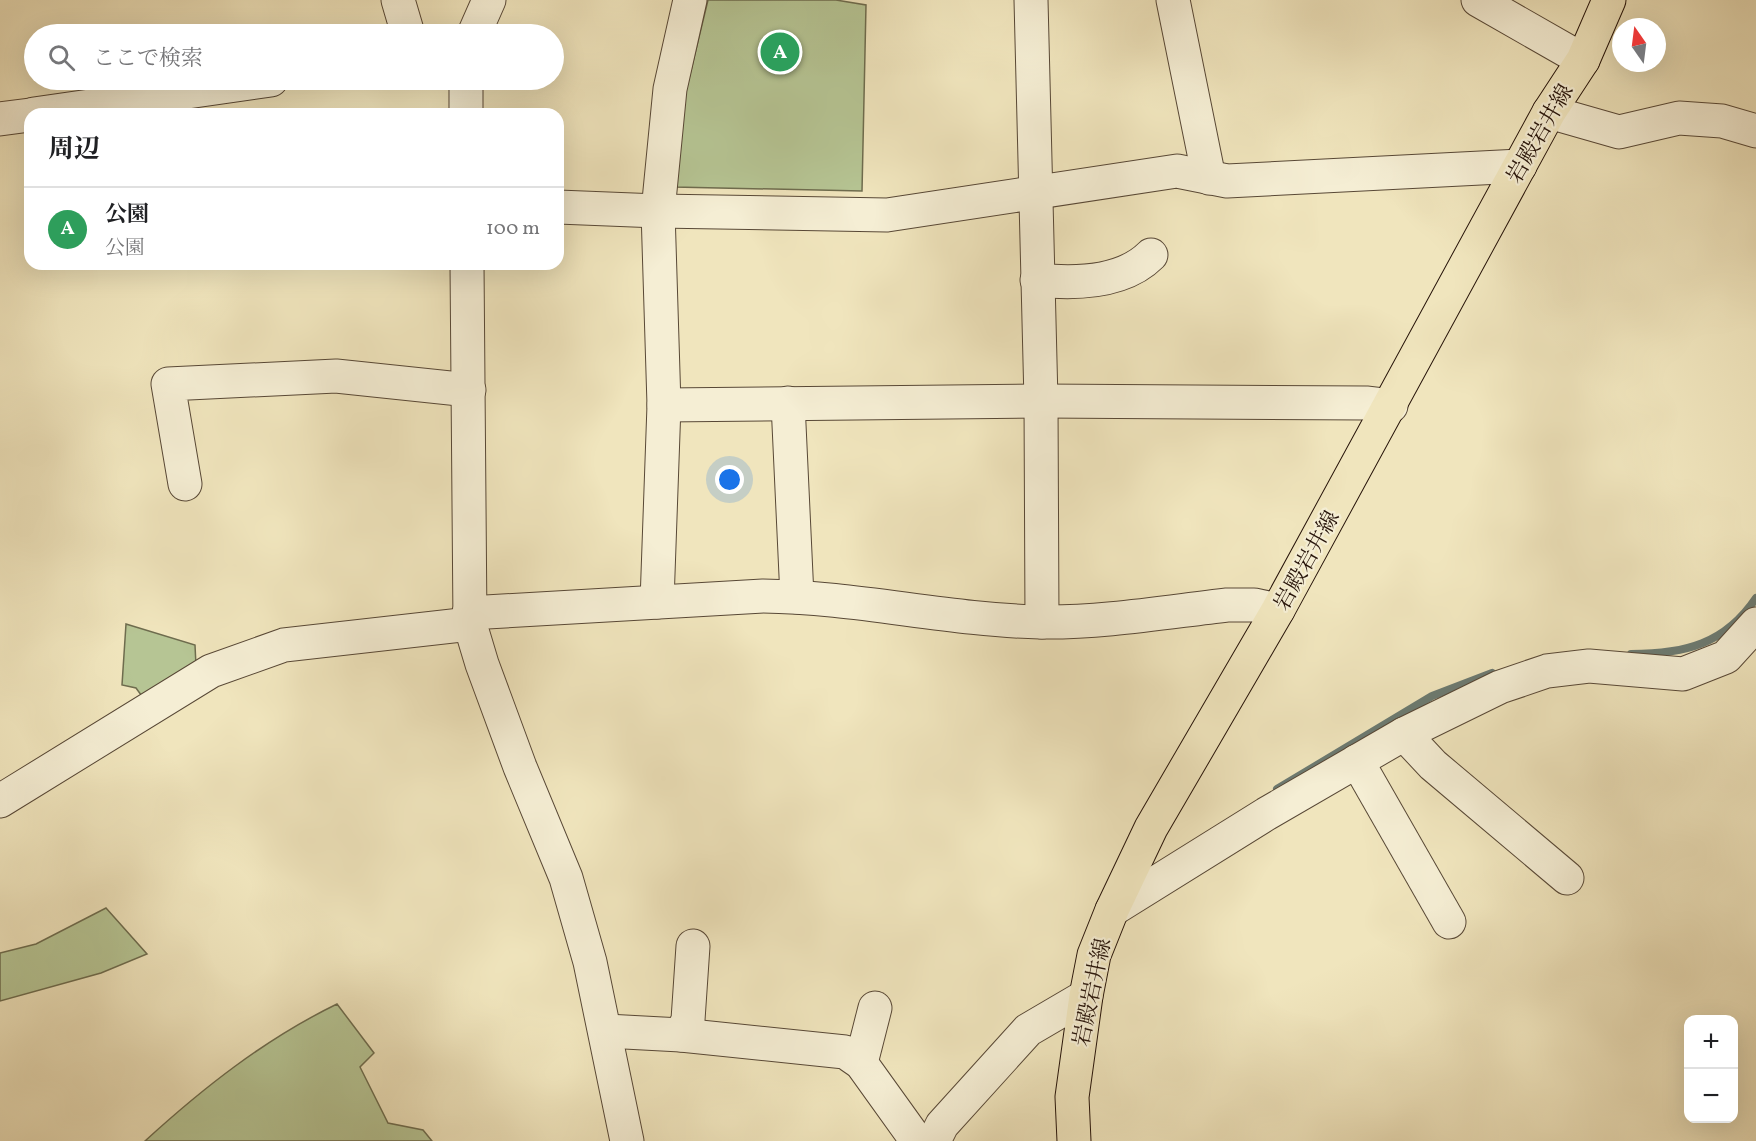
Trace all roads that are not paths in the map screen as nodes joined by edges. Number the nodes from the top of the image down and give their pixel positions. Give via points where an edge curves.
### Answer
1 (398, 0) edge
2 (489, 0) edge
3 (690, 0) edge
4 (1031, 0) edge
5 (1173, 0) edge
6 (1478, 0) edge
7 (1609, 0) edge
8 (405, 24) edge
9 (478, 24) edge
10 (1583, 60) junction
11 (201, 90) edge
12 (466, 90) edge
13 (74, 108) edge
14 (466, 108) edge
15 (1549, 112) junction
16 (24, 115) edge
17 (0, 119) edge
18 (1756, 131) edge
19 (1520, 166) junction
20 (1209, 178) junction
21 (1035, 193) junction
22 (564, 207) edge
23 (658, 212) junction
24 (1151, 255) dead end
25 (467, 270) edge
26 (1037, 280) junction
27 (469, 390) junction
28 (1041, 401) junction
29 (788, 403) junction
30 (664, 405) junction
31 (1391, 406) junction
32 (185, 484) dead end
33 (797, 597) junction
34 (657, 602) junction
35 (1278, 610) junction
36 (470, 618) junction
37 (1042, 622) junction
38 (1756, 624) edge
39 (1404, 734) junction
40 (1357, 761) junction
41 (0, 801) edge
42 (1567, 878) dead end
43 (1112, 910) junction
44 (1449, 922) dead end
45 (693, 946) dead end
46 (1086, 996) junction
47 (875, 1008) dead end
48 (606, 1031) junction
49 (681, 1035) junction
50 (861, 1063) junction
51 (627, 1141) edge
52 (917, 1141) edge
53 (934, 1141) edge
54 (1074, 1141) edge

1 - 8 street
2 - 9 street
3 - 23 street via 670,89
4 - 21 street
5 - 20 street
6 - 10 street
7 - 10 main road, 岩殿岩井線
10 - 15 main road, 岩殿岩井線
11 - 13 street
12 - 14 street
15 - 18 street via 1619,132 1679,118 1722,121
15 - 19 main road, 岩殿岩井線
16 - 17 street
19 - 20 street via 1227,182
19 - 31 main road, 岩殿岩井線
20 - 21 street via 1177,171
21 - 23 street via 887,215
21 - 26 street
22 - 23 street
23 - 30 street
24 - 26 street via 1123,274 1067,283
25 - 27 street
26 - 28 street
27 - 32 street via 336,376 168,384
27 - 36 street
28 - 29 street
28 - 31 street
28 - 37 street
29 - 30 street
29 - 33 street
30 - 34 street
31 - 35 main road, 岩殿岩井線
33 - 34 street
33 - 37 street
34 - 36 street
35 - 37 street via 1227,605
35 - 43 main road, 岩殿岩井線 via 1151,828
36 - 41 street via 284,645 211,670
36 - 48 street via 482,664 566,878
38 - 39 street via 1726,657 1683,674 1589,666 1547,671 1500,687
39 - 40 street
39 - 42 street via 1433,765
40 - 43 street
40 - 44 street
43 - 46 main road, 岩殿岩井線 via 1094,955
45 - 49 street via 688,1020
46 - 53 street via 1028,1030 942,1125
46 - 54 main road, 岩殿岩井線 via 1072,1097
47 - 50 street
48 - 49 street
48 - 51 street
49 - 50 street via 845,1052
50 - 52 street

